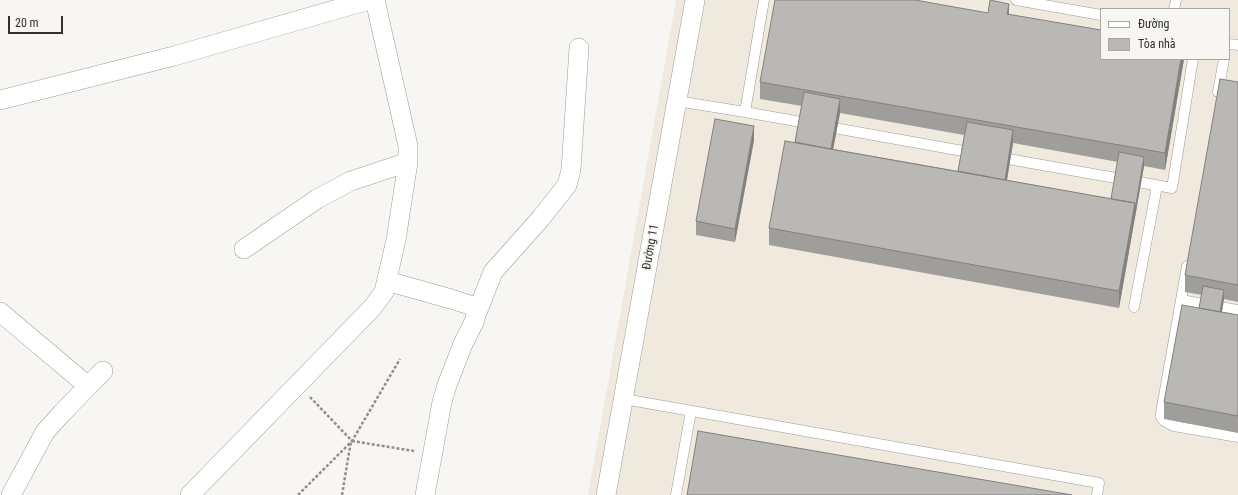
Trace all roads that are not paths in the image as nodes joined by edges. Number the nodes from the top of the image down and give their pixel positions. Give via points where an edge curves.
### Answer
1 (369, 0) edge
2 (375, 0) edge
3 (695, 0) edge
4 (764, 0) edge
5 (1016, 0) edge
6 (1100, 15) edge
7 (579, 48) dead end
8 (1193, 60) edge
9 (1224, 60) edge
10 (0, 100) edge
11 (677, 101) junction
12 (1216, 106) edge
13 (745, 112) junction
14 (408, 162) junction
15 (1157, 186) junction
16 (244, 249) dead end
17 (1189, 253) edge
18 (387, 281) junction
19 (1181, 300) junction
20 (1134, 307) dead end
21 (1238, 310) edge
22 (0, 312) edge
23 (476, 315) junction
24 (103, 371) dead end
25 (88, 386) junction
26 (624, 399) junction
27 (691, 411) junction
28 (1238, 437) edge
29 (11, 495) edge
30 (190, 495) edge
31 (425, 495) edge
32 (606, 495) edge
33 (676, 495) edge
34 (1097, 495) edge

1 - 10 street via 174,56
2 - 14 street via 408,146
3 - 11 street, Đường 11
4 - 13 lane
5 - 6 lane
7 - 23 street via 571,170 567,185 494,272
8 - 15 lane via 1172,188
9 - 12 lane
11 - 13 lane
11 - 26 street, Đường 11
13 - 15 lane
14 - 16 street via 351,181 317,199
14 - 18 street
15 - 20 lane
17 - 19 lane
18 - 23 street via 473,306
18 - 30 street via 384,292 372,308
19 - 21 lane
19 - 28 lane via 1161,417 1174,426
22 - 25 street
23 - 31 street via 442,402
24 - 25 street
25 - 29 street via 45,432
26 - 27 lane
26 - 32 street, Đường 11
27 - 33 lane
27 - 34 lane via 1099,483

